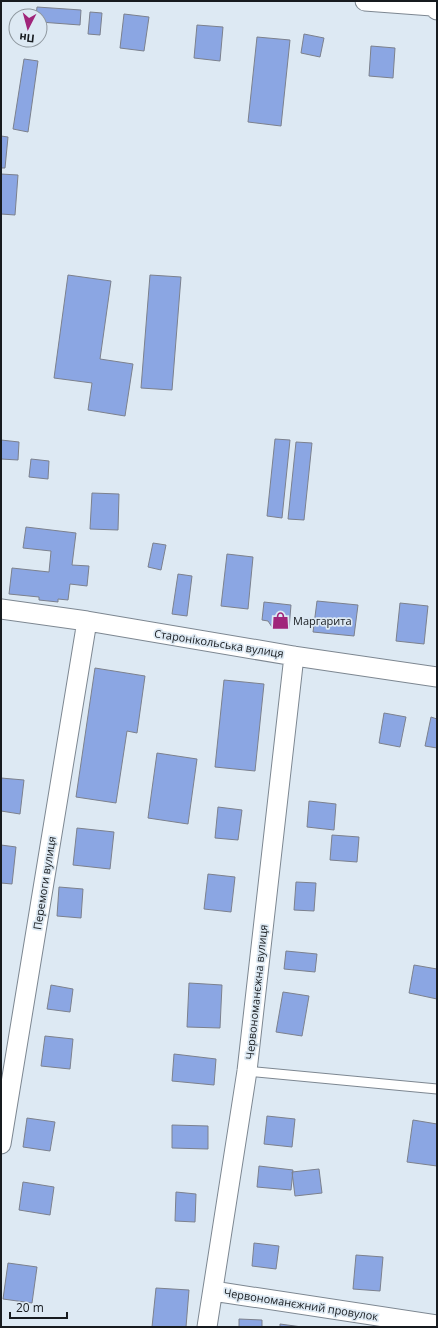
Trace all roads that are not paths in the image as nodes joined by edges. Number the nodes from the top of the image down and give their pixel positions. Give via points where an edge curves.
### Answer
1 (365, 1) edge
2 (435, 6) edge
3 (1, 609) edge
4 (86, 621) junction
5 (294, 656) junction
6 (437, 677) edge
7 (247, 1071) junction
8 (437, 1089) edge
9 (1, 1144) edge
10 (213, 1291) junction
11 (437, 1325) edge
12 (207, 1327) edge

1 - 2 street
3 - 4 street, Старонікольська вулиця
4 - 5 street, Старонікольська вулиця
4 - 9 street, Перемоги вулиця
5 - 6 street, Старонікольська вулиця
5 - 7 street, Червономанєжна вулиця
7 - 8 lane
7 - 10 street, Червономанєжна вулиця
10 - 11 street, Червономанєжний провулок
10 - 12 street, Червономанєжна вулиця

